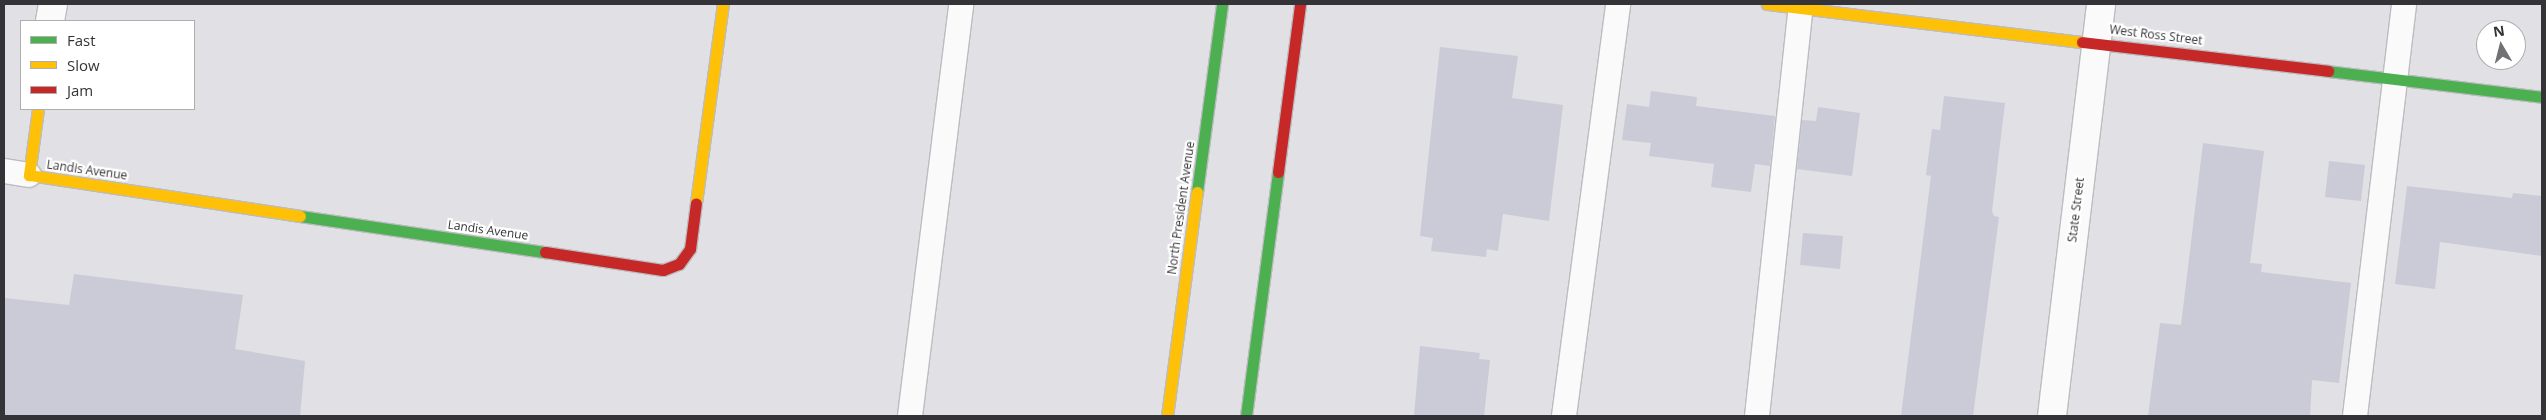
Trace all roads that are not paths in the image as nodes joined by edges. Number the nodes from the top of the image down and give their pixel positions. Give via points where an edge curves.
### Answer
1 (53, 4) edge
2 (723, 4) edge
3 (961, 4) edge
4 (1222, 4) edge
5 (1300, 4) edge
6 (1618, 4) edge
7 (1767, 4) edge
8 (2101, 4) edge
9 (2404, 4) edge
10 (1800, 6) edge
11 (50, 20) edge
12 (2096, 41) junction
13 (2393, 78) junction
14 (2542, 97) edge
15 (38, 110) edge
16 (4, 172) edge
17 (29, 175) junction
18 (910, 416) edge
19 (1167, 416) edge
20 (1246, 416) edge
21 (1564, 416) edge
22 (1757, 416) edge
23 (2052, 416) edge
24 (2355, 416) edge

1 - 11 street
2 - 17 street, Landis Avenue via 690,250 679,264 663,270
3 - 18 lane
4 - 19 street, North President Avenue
5 - 20 street
6 - 21 lane
7 - 10 street, West Ross Street
8 - 12 street, State Street
9 - 13 lane
10 - 12 street, West Ross Street
10 - 22 lane
12 - 13 street, West Ross Street
12 - 23 street, State Street
13 - 14 street, West Ross Street
13 - 24 lane
15 - 17 street
16 - 17 lane

